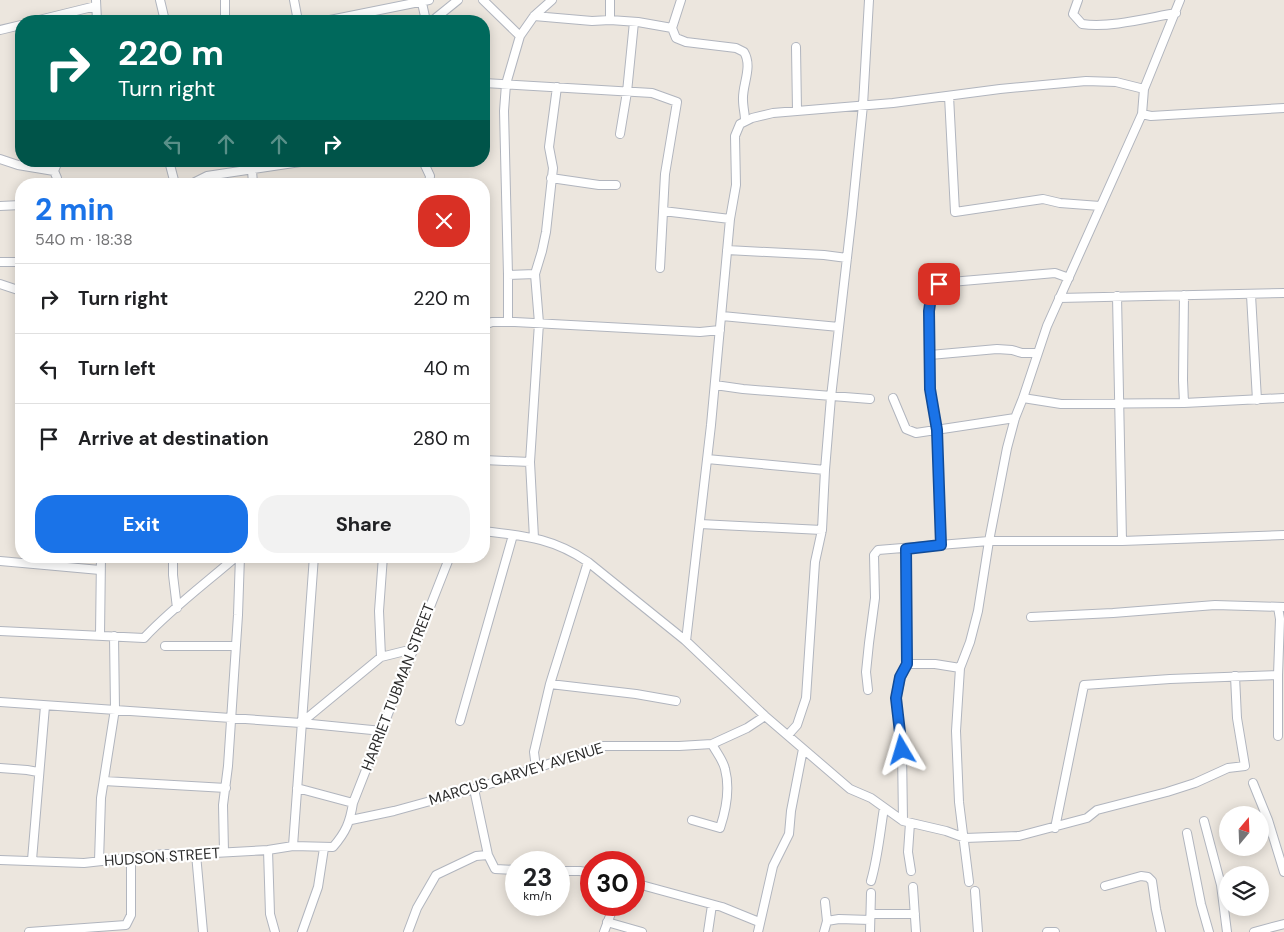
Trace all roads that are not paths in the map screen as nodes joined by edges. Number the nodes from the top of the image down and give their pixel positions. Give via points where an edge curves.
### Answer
1 (160, 0) edge
2 (225, 0) edge
3 (294, 0) edge
4 (458, 0) edge
5 (483, 0) edge
6 (552, 0) edge
7 (610, 0) edge
8 (681, 0) edge
9 (869, 0) edge
10 (1078, 0) edge
11 (1180, 0) edge
12 (426, 1) edge
13 (96, 3) edge
14 (1176, 13) junction
15 (55, 15) edge
16 (164, 15) edge
17 (225, 15) edge
18 (297, 15) edge
19 (355, 15) edge
20 (426, 15) edge
21 (439, 15) edge
22 (534, 16) junction
23 (610, 20) junction
24 (634, 22) junction
25 (15, 26) edge
26 (672, 28) junction
27 (0, 30) edge
28 (520, 36) junction
29 (796, 47) dead end
30 (490, 83) edge
31 (506, 84) junction
32 (557, 87) junction
33 (1144, 89) junction
34 (627, 92) junction
35 (950, 96) junction
36 (863, 105) junction
37 (1284, 108) edge
38 (797, 111) junction
39 (1142, 114) junction
40 (746, 120) junction
41 (620, 134) dead end
42 (0, 159) edge
43 (15, 164) edge
44 (30, 167) edge
45 (56, 167) edge
46 (270, 167) edge
47 (252, 170) junction
48 (54, 171) junction
49 (56, 178) edge
50 (203, 178) edge
51 (252, 178) edge
52 (552, 178) junction
53 (616, 185) dead end
54 (15, 205) edge
55 (0, 206) edge
56 (1100, 206) junction
57 (663, 211) junction
58 (730, 219) junction
59 (727, 250) junction
60 (847, 258) junction
61 (0, 262) edge
62 (15, 262) edge
63 (660, 268) dead end
64 (534, 274) junction
65 (508, 275) junction
66 (1069, 278) junction
67 (0, 284) edge
68 (15, 289) edge
69 (1284, 294) edge
70 (1251, 295) junction
71 (1117, 296) junction
72 (1184, 296) junction
73 (1059, 298) junction
74 (722, 316) junction
75 (508, 322) junction
76 (490, 323) edge
77 (539, 323) junction
78 (838, 327) junction
79 (720, 330) junction
80 (1037, 353) junction
81 (930, 355) junction
82 (715, 385) junction
83 (831, 397) junction
84 (893, 398) dead end
85 (1023, 398) junction
86 (1284, 398) edge
87 (870, 399) dead end
88 (1257, 400) junction
89 (1184, 403) junction
90 (1119, 404) junction
91 (1015, 418) junction
92 (937, 430) junction
93 (708, 459) junction
94 (490, 460) edge
95 (530, 462) junction
96 (825, 470) junction
97 (700, 524) junction
98 (822, 530) junction
99 (490, 532) edge
100 (513, 535) junction
101 (1284, 536) edge
102 (534, 538) junction
103 (989, 541) junction
104 (1122, 541) junction
105 (941, 545) junction
106 (906, 549) junction
107 (0, 561) edge
108 (15, 561) edge
109 (588, 562) junction
110 (54, 563) edge
111 (100, 563) edge
112 (173, 563) edge
113 (230, 563) edge
114 (238, 563) edge
115 (313, 563) edge
116 (382, 563) edge
117 (447, 563) edge
118 (100, 570) junction
119 (1281, 607) edge
120 (177, 608) junction
121 (1031, 617) dead end
122 (0, 631) edge
123 (100, 635) junction
124 (114, 636) junction
125 (686, 641) junction
126 (165, 646) dead end
127 (236, 646) junction
128 (413, 651) junction
129 (381, 658) junction
130 (907, 664) junction
131 (960, 668) junction
132 (1278, 675) junction
133 (1235, 676) junction
134 (550, 684) junction
135 (868, 690) dead end
136 (676, 701) dead end
137 (0, 702) edge
138 (45, 706) junction
139 (115, 710) junction
140 (765, 716) junction
141 (232, 719) junction
142 (460, 721) dead end
143 (301, 723) junction
144 (382, 731) junction
145 (788, 735) junction
146 (1278, 736) dead end
147 (712, 744) junction
148 (803, 750) junction
149 (0, 768) edge
150 (536, 768) junction
151 (38, 772) junction
152 (104, 781) junction
153 (1253, 783) dead end
154 (226, 788) junction
155 (297, 788) junction
156 (474, 789) junction
157 (353, 803) junction
158 (884, 808) junction
159 (351, 820) junction
160 (692, 820) dead end
161 (1204, 821) dead end
162 (907, 822) junction
163 (1055, 828) junction
164 (1187, 833) dead end
165 (965, 838) junction
166 (293, 846) junction
167 (324, 848) junction
168 (268, 850) junction
169 (224, 852) junction
170 (196, 854) junction
171 (488, 855) junction
172 (131, 857) junction
173 (0, 860) edge
174 (32, 860) junction
175 (99, 861) junction
176 (505, 869) edge
177 (911, 871) dead end
178 (1284, 872) edge
179 (871, 880) dead end
180 (970, 882) dead end
181 (645, 886) edge
182 (1105, 886) dead end
183 (913, 888) dead end
184 (975, 891) dead end
185 (871, 893) dead end
186 (825, 902) dead end
187 (712, 905) junction
188 (915, 914) junction
189 (609, 916) edge
190 (870, 917) junction
191 (827, 921) junction
192 (607, 922) junction
193 (759, 922) junction
194 (1284, 924) edge
195 (29, 932) edge
196 (203, 932) edge
197 (275, 932) edge
198 (302, 932) edge
199 (408, 932) edge
200 (604, 932) edge
201 (642, 932) edge
202 (708, 932) edge
203 (758, 932) edge
204 (824, 932) edge
205 (870, 932) edge
206 (916, 932) edge
207 (978, 932) edge
208 (1047, 932) edge
209 (1055, 932) edge
210 (1161, 932) edge
211 (1209, 932) edge
212 (1227, 932) edge
213 (1254, 932) edge

1 - 16 street
2 - 17 street
3 - 18 street
4 - 21 street
5 - 28 street
6 - 22 street
7 - 23 street
8 - 26 street
9 - 36 street
10 - 14 street via 1073,14 1082,24 1090,26
11 - 14 street
12 - 19 street
12 - 20 street
13 - 15 street
14 - 33 street
22 - 23 street
22 - 28 street
23 - 24 street
24 - 26 street
24 - 34 street
25 - 27 street
26 - 40 street via 676,38 682,41 736,48 744,52 747,61 742,99
28 - 31 street
29 - 38 street
30 - 31 street
31 - 32 street
31 - 65 street
32 - 34 street
32 - 52 street via 549,148
33 - 35 street via 1116,82 1086,81
33 - 39 street
34 - 41 street
34 - 57 street via 652,93 677,102 665,174
35 - 36 street
35 - 56 street via 955,212 1043,199
36 - 38 street
36 - 60 street
37 - 39 street
38 - 40 street
39 - 56 street
40 - 58 street via 740,124 735,136 736,185
42 - 43 street
44 - 48 street
45 - 48 street
46 - 47 street
47 - 50 street
47 - 51 street
48 - 49 street
52 - 53 street
52 - 64 street via 546,232
54 - 55 street
56 - 66 street
57 - 58 street
57 - 63 street
58 - 59 street
59 - 60 street
59 - 74 street
60 - 78 street
61 - 62 street
64 - 65 street
64 - 77 street
65 - 75 street
66 - 73 street
66 - 81 street via 1055,274 939,284 929,298
67 - 68 street
69 - 70 street
70 - 72 street
70 - 88 street
71 - 72 street
71 - 73 street
71 - 90 street
72 - 89 street
73 - 80 street
74 - 78 street
74 - 79 street
75 - 76 street
75 - 77 street
77 - 79 street via 700,332
77 - 95 street
78 - 83 street
79 - 82 street
80 - 81 street via 997,349
80 - 85 street
81 - 92 street via 930,389
82 - 83 street
82 - 93 street
83 - 87 street
83 - 96 street
84 - 92 street via 906,429 916,433
85 - 90 street via 1061,404
85 - 91 street
86 - 88 street
88 - 89 street
89 - 90 street
90 - 104 street
91 - 92 street
91 - 103 street
92 - 105 street
93 - 96 street
93 - 97 street
94 - 95 street
95 - 102 street
96 - 98 street
97 - 98 street
97 - 125 street
98 - 145 street via 815,562 806,698 797,726
99 - 100 street
100 - 102 street
100 - 142 street
101 - 104 street
102 - 109 street via 551,542
103 - 104 street
103 - 105 street
103 - 131 street via 974,626
105 - 106 street
106 - 130 street
106 - 135 street via 878,550 874,555 875,598 866,672
107 - 108 street
109 - 125 street
109 - 134 street
110 - 118 street
111 - 118 street
112 - 120 street
113 - 120 street
114 - 127 street
115 - 143 street
116 - 129 street via 379,611
117 - 128 street, HARRIET TUBMAN STREET
118 - 123 street
119 - 121 street via 1215,605
119 - 132 street
120 - 124 street via 144,638
122 - 123 street
123 - 124 street
124 - 139 street
125 - 140 street
126 - 127 street
127 - 141 street
128 - 129 street
128 - 144 street, HARRIET TUBMAN STREET
129 - 143 street
130 - 131 street
130 - 162 street via 900,677 896,698
131 - 165 street via 956,731 959,802
132 - 133 street
132 - 146 street
133 - 163 street via 1237,718 1245,766 1228,768 1167,792 1097,810 1087,818
133 - 163 street via 1084,685
134 - 136 street
134 - 150 street via 534,752
137 - 138 street
138 - 139 street
138 - 151 street
139 - 141 street
139 - 152 street
140 - 145 street
140 - 147 street, MARCUS GARVEY AVENUE
141 - 143 street
141 - 154 street
143 - 144 street
143 - 155 street
144 - 157 street, HARRIET TUBMAN STREET
145 - 148 street
147 - 150 street, MARCUS GARVEY AVENUE via 602,746
147 - 160 street via 725,768 725,811 720,828
148 - 158 street via 850,788
148 - 193 street via 789,834 773,866
149 - 151 street
150 - 156 street, MARCUS GARVEY AVENUE
151 - 174 street
152 - 154 street
152 - 175 street
153 - 178 street
154 - 169 street
155 - 157 street
155 - 166 street
156 - 159 street, MARCUS GARVEY AVENUE
156 - 171 street
157 - 159 street, HARRIET TUBMAN STREET
158 - 162 street
158 - 179 street
159 - 167 street via 333,847
161 - 212 street via 1221,885
162 - 165 street
162 - 177 street
163 - 165 street via 1019,836
164 - 211 street
165 - 180 street
166 - 167 street, HUDSON STREET
166 - 168 street, HUDSON STREET
167 - 198 street via 318,887
168 - 169 street, HUDSON STREET
168 - 197 street via 270,914
169 - 170 street, HUDSON STREET
170 - 172 street, HUDSON STREET
170 - 196 street
171 - 176 street via 495,869
171 - 199 street via 476,856 436,875 417,908
172 - 175 street, HUDSON STREET
172 - 195 street via 131,915 126,926
173 - 174 street, HUDSON STREET
174 - 175 street, HUDSON STREET
181 - 187 street
182 - 210 street via 1148,877 1152,881
183 - 188 street
184 - 207 street
185 - 190 street
186 - 191 street
187 - 193 street
187 - 202 street
188 - 190 street
188 - 206 street
189 - 192 street
190 - 191 street
190 - 205 street
191 - 204 street
192 - 200 street
192 - 201 street
193 - 203 street
194 - 213 street
208 - 209 street

